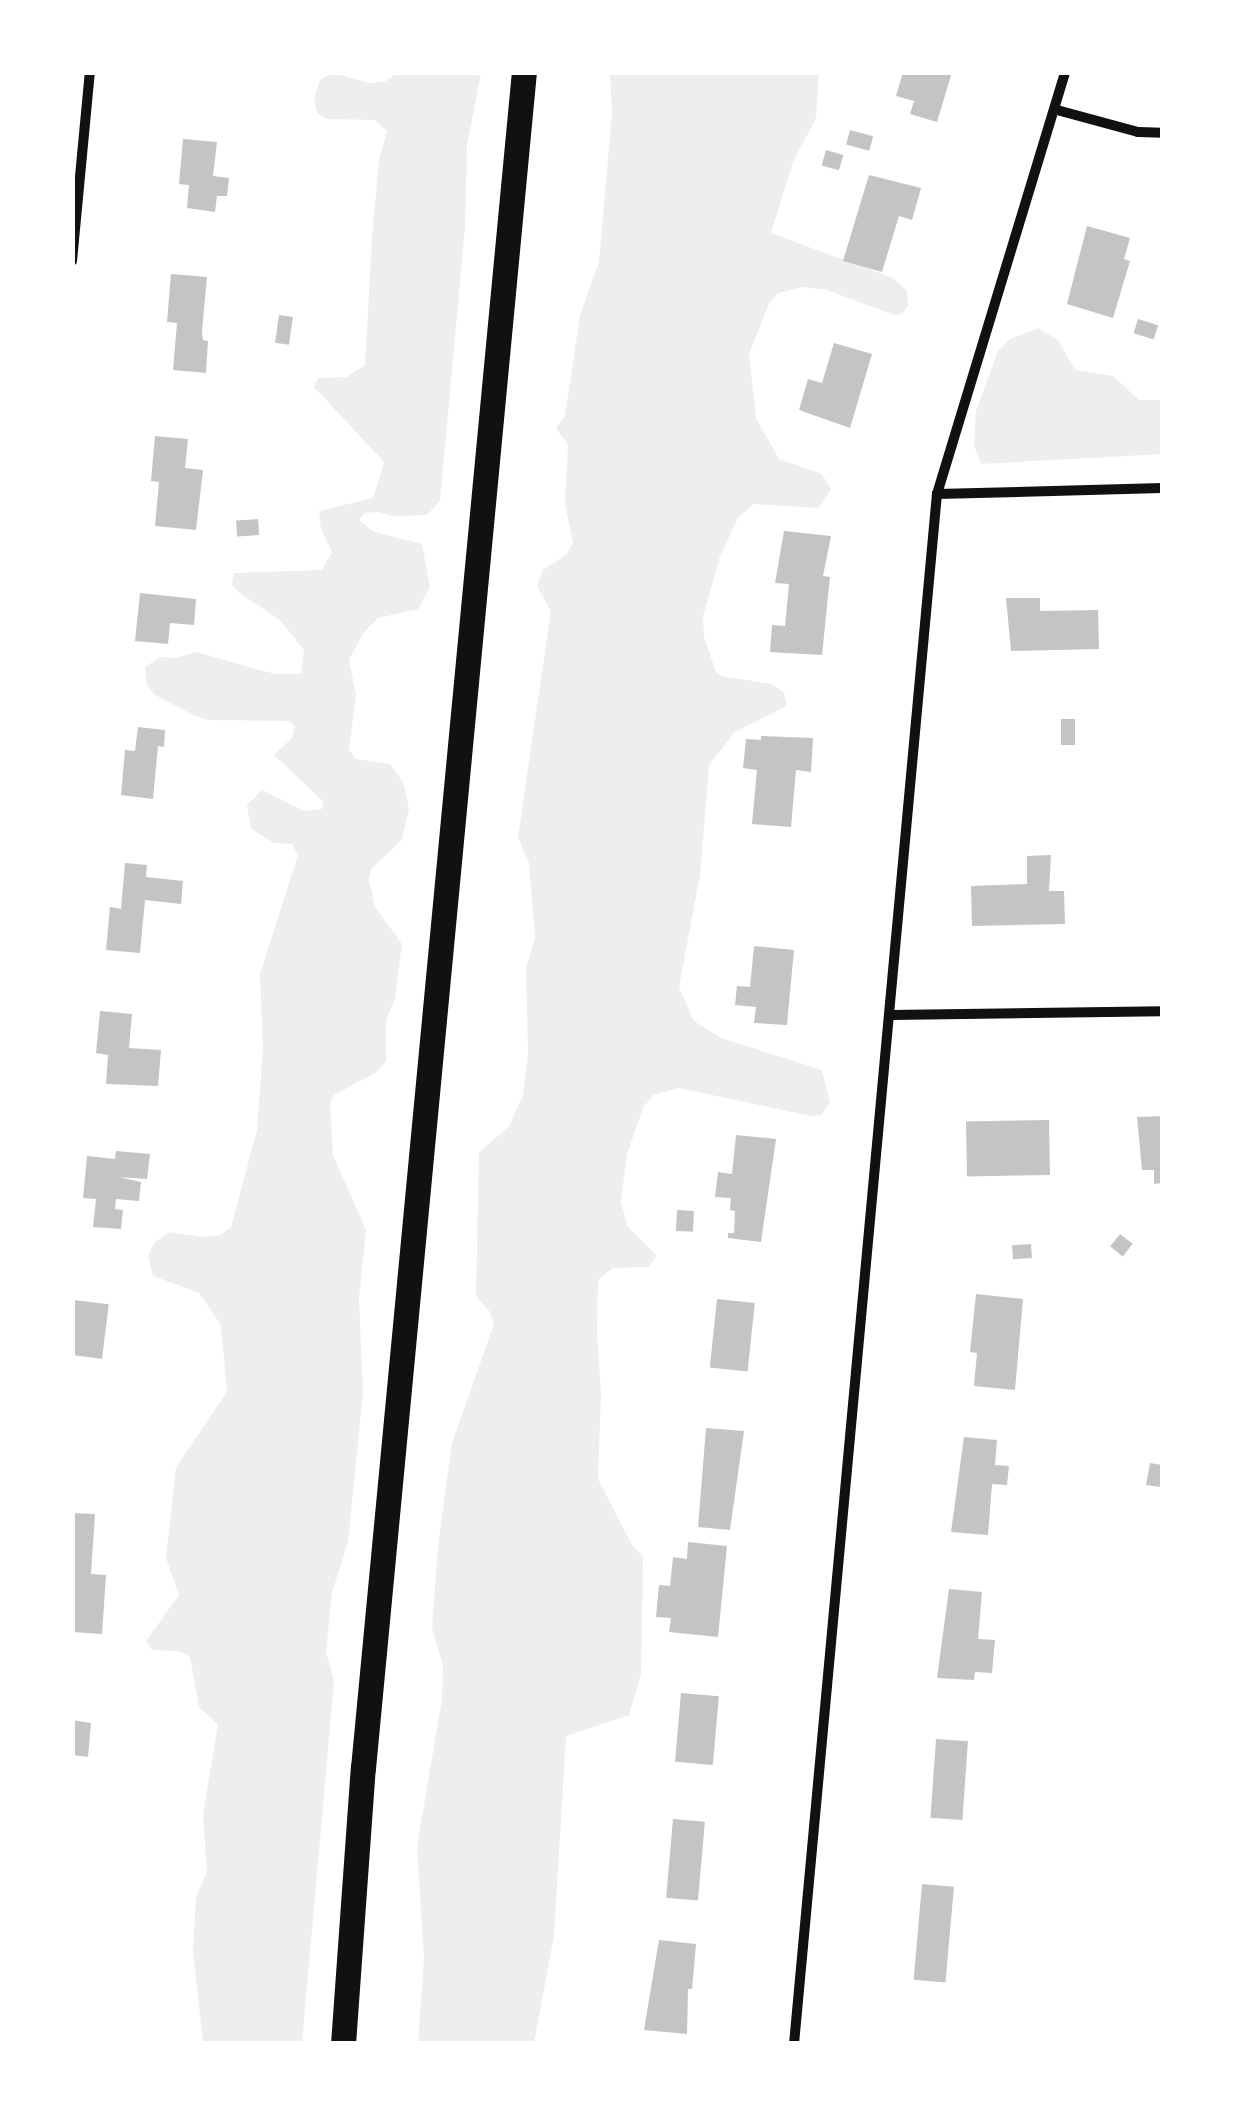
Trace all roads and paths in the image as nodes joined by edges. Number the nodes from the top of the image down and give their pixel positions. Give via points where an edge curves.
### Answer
1 (90, 72) edge
2 (524, 72) edge
3 (1065, 72) edge
4 (1057, 110) junction
5 (1162, 133) edge
6 (72, 261) edge
7 (1162, 488) edge
8 (937, 494) junction
9 (1162, 1010) edge
10 (891, 1015) junction
11 (343, 2044) edge
12 (794, 2044) edge

1 - 6 street
2 - 11 main road via 363,1768
3 - 4 street
4 - 5 street
4 - 8 street
7 - 8 street
8 - 10 street
9 - 10 street
10 - 12 street

